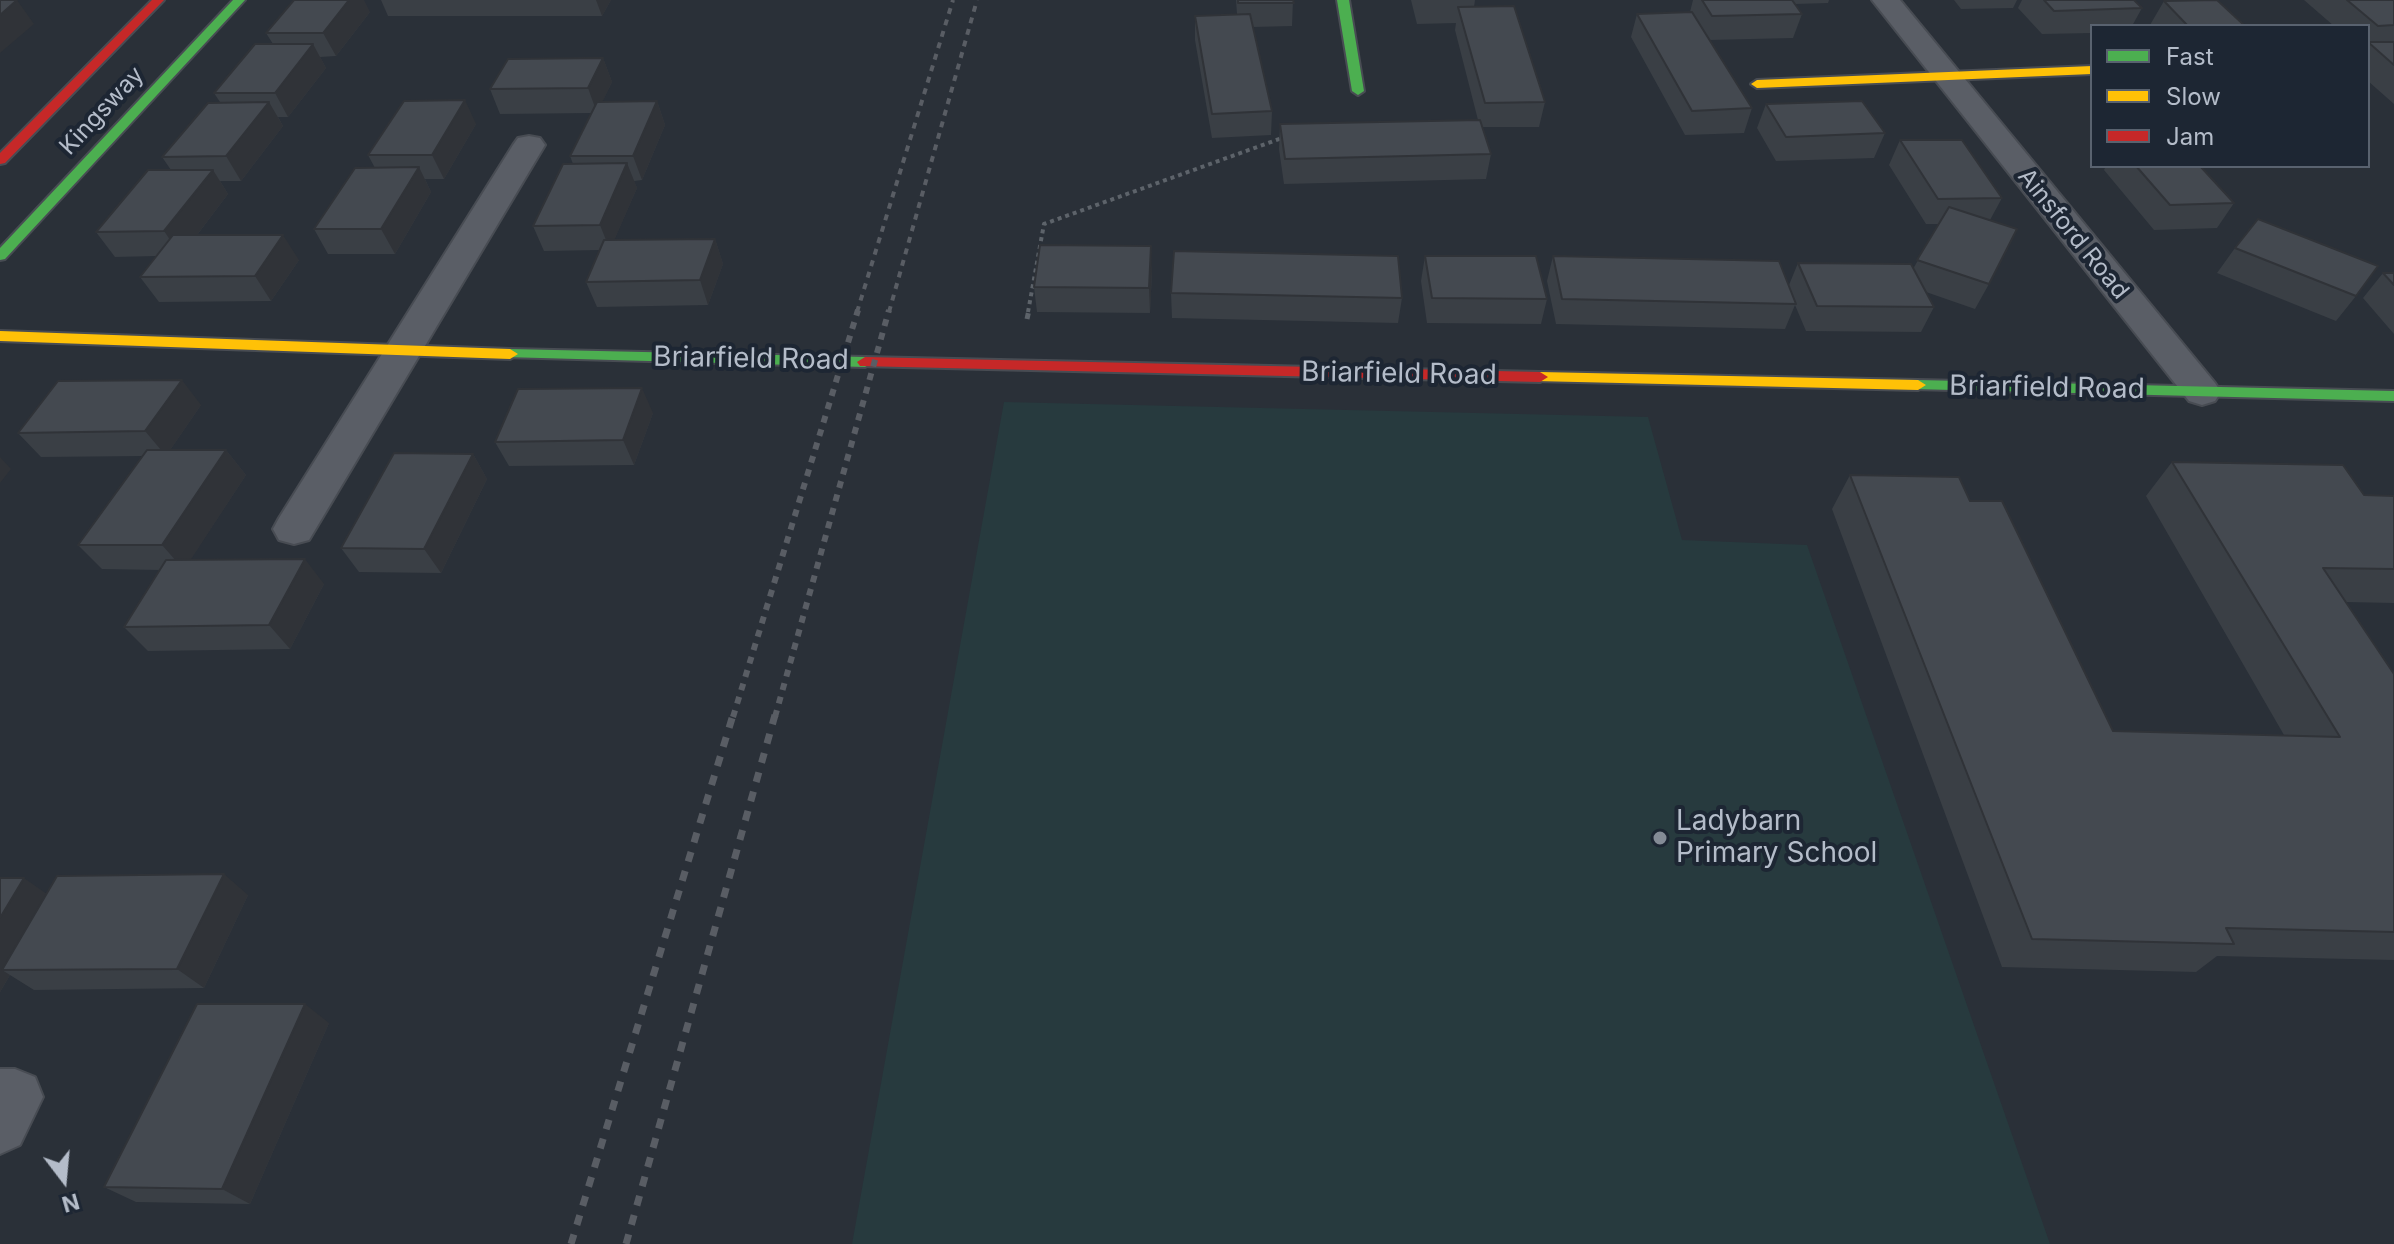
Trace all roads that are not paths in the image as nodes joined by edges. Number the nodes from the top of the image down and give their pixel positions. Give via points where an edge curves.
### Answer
1 (158, 0) edge
2 (239, 0) edge
3 (1343, 0) edge
4 (1886, 0) edge
5 (2090, 70) edge
6 (1944, 76) junction
7 (1757, 84) dead end
8 (1358, 91) road end
9 (529, 145) dead end
10 (0, 160) edge
11 (0, 256) edge
12 (0, 336) edge
13 (404, 352) junction
14 (2202, 392) junction
15 (2394, 396) edge
16 (294, 529) dead end
17 (0, 1097) edge
18 (0, 1125) edge

1 - 10 main road, Kingsway
2 - 11 main road, Kingsway
3 - 8 main road
4 - 6 street, Ainsford Road
5 - 6 main road
6 - 7 main road
6 - 14 street, Ainsford Road
9 - 13 street
12 - 13 main road, Briarfield Road
13 - 14 main road, Briarfield Road
13 - 16 street
14 - 15 main road, Briarfield Road
17 - 18 street via 15,1097

